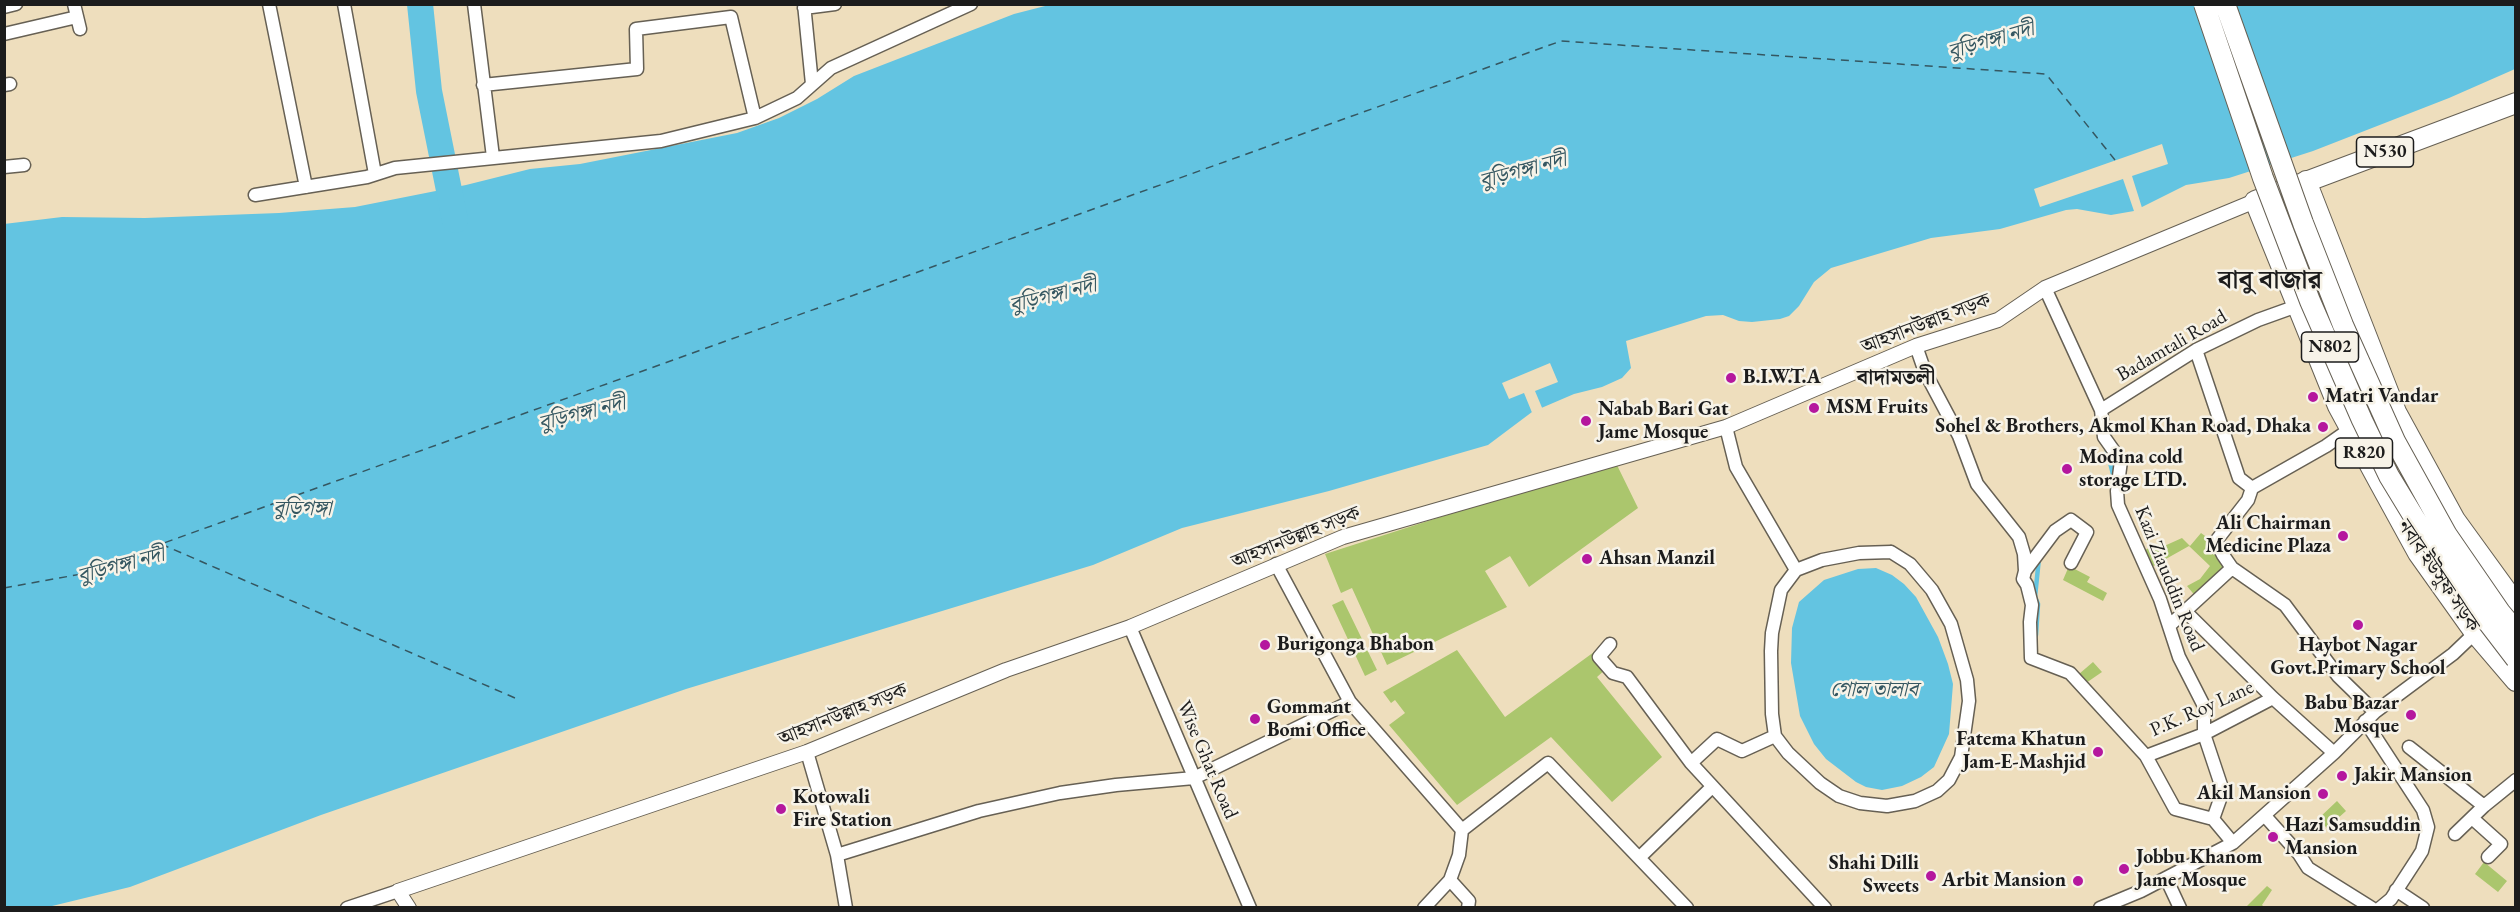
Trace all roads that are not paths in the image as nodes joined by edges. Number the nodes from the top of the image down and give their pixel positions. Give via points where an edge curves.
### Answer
1 (16, 4) edge
2 (74, 4) edge
3 (268, 4) edge
4 (344, 4) edge
5 (474, 4) edge
6 (835, 4) edge
7 (971, 4) edge
8 (2204, 4) edge
9 (2225, 4) edge
10 (804, 6) edge
11 (4, 7) edge
12 (4, 34) edge
13 (812, 84) junction
14 (483, 85) junction
15 (2516, 103) edge
16 (755, 118) junction
17 (493, 157) junction
18 (24, 165) dead end
19 (4, 167) edge
20 (375, 174) junction
21 (2306, 181) junction
22 (306, 187) junction
23 (255, 195) dead end
24 (2255, 201) junction
25 (2045, 288) junction
26 (2297, 306) junction
27 (1916, 346) junction
28 (2196, 350) junction
29 (2101, 410) junction
30 (2356, 424) junction
31 (1726, 427) junction
32 (2252, 488) junction
33 (2071, 563) dead end
34 (1276, 564) junction
35 (2232, 568) junction
36 (1796, 570) junction
37 (2025, 571) junction
38 (2516, 604) edge
39 (2186, 612) junction
40 (2170, 625) junction
41 (1130, 627) junction
42 (2516, 631) edge
43 (2475, 633) junction
44 (1610, 644) dead end
45 (2516, 659) edge
46 (2516, 681) edge
47 (2273, 698) junction
48 (1350, 702) junction
49 (2375, 712) junction
50 (2365, 721) junction
51 (2204, 734) junction
52 (1775, 736) junction
53 (2409, 747) dead end
54 (807, 752) junction
55 (2334, 753) junction
56 (2146, 756) junction
57 (1691, 763) junction
58 (1194, 778) junction
59 (2516, 780) edge
60 (1712, 787) junction
61 (2484, 806) junction
62 (2265, 816) junction
63 (2472, 818) junction
64 (2213, 819) junction
65 (1462, 830) junction
66 (2455, 834) dead end
67 (2233, 843) junction
68 (837, 855) junction
69 (1640, 857) junction
70 (2488, 857) dead end
71 (2166, 878) junction
72 (1450, 880) junction
73 (2396, 890) junction
74 (398, 891) junction
75 (1687, 907) edge
76 (347, 908) edge
77 (410, 908) edge
78 (846, 908) edge
79 (1250, 908) edge
80 (1424, 908) edge
81 (1468, 908) edge
82 (1825, 908) edge
83 (2100, 908) edge
84 (2180, 908) edge
85 (2372, 908) edge
86 (2380, 908) edge
87 (2423, 908) edge

1 - 11 street
2 - 12 street via 79,23
3 - 22 street
4 - 20 street
5 - 14 street
6 - 10 street
7 - 13 street via 831,68
8 - 30 highway, N802, bridge via 2263,178
9 - 42 highway, N802, bridge via 2302,223 2395,441 2447,535
10 - 13 street
13 - 16 street via 797,98
14 - 16 street via 637,69 636,29 731,17
14 - 17 street
15 - 21 highway, N530
16 - 17 street via 661,141
17 - 20 street via 395,168
18 - 19 street
20 - 22 street
21 - 24 highway, N530
21 - 38 highway, R820 via 2396,412 2455,520
22 - 23 street
24 - 25 street, আহসানউল্লাহ সড়ক
24 - 26 highway, নবাব ইউসুফ সড়ক / R820
25 - 27 street, আহসানউল্লাহ সড়ক via 1998,320
25 - 29 street, Kazi Ziauddin Road
26 - 28 street, Badamtali Road
26 - 30 highway, নবাব ইউসুফ সড়ক / R820 via 2338,406
27 - 31 street, আহসানউল্লাহ সড়ক
27 - 37 street via 1977,484 2019,537
28 - 29 street, Badamtali Road
28 - 32 street via 2239,478
29 - 40 street, Kazi Ziauddin Road via 2104,437 2121,460 2118,505
30 - 32 street via 2326,446
30 - 43 highway, নবাব ইউসুফ সড়ক / R820 via 2418,554
30 - 45 highway, N802, bridge via 2454,578
31 - 34 street, আহসানউল্লাহ সড়ক via 1342,537
31 - 36 street via 1736,467
32 - 35 street via 2248,500 2216,541
33 - 37 street via 2087,532 2071,520 2055,531
34 - 41 street, আহসানউল্লাহ সড়ক
34 - 48 street
35 - 39 street
35 - 49 street via 2285,605 2338,676
36 - 52 street via 1781,590 1772,633
36 - 52 street via 1859,553 1891,552 1910,564 1932,590 1951,624 1967,680 1966,731 1961,757 1949,780 1937,791 1915,801 1887,806 1839,796 1804,769
37 - 56 street via 2023,579 2032,605 2031,658 2070,673
39 - 40 street
39 - 47 street, P.K. Roy Lane
40 - 51 street, Kazi Ziauddin Road via 2179,657 2204,706
41 - 54 street, আহসানউল্লাহ সড়ক via 1006,670
41 - 58 street, Wise Ghat Road
43 - 46 highway, নবাব ইউসুফ সড়ক / R820
43 - 49 street
44 - 57 street via 1599,657 1613,673 1627,677
47 - 51 street, P.K. Roy Lane
47 - 55 street, P.K. Roy Lane
48 - 58 street
48 - 65 street
49 - 50 street
50 - 55 street
50 - 73 street via 2423,810 2428,827 2422,851
51 - 56 street, P.K. Roy Lane
51 - 64 street, Kazi Ziauddin Road via 2223,791
52 - 57 street via 1742,751 1717,739
53 - 61 street
54 - 68 street
54 - 74 street, আহসানউল্লাহ সড়ক
55 - 62 street
56 - 64 street via 2175,809
57 - 60 street
58 - 68 street via 1116,785 1014,803
58 - 79 street, Wise Ghat Road
59 - 61 street
60 - 69 street
60 - 82 street
61 - 63 street
62 - 67 street
62 - 85 street via 2308,868
63 - 66 street
63 - 70 street via 2501,844
64 - 67 street
65 - 69 street via 1548,763
65 - 72 street via 1460,855
67 - 71 street
68 - 78 street
69 - 75 street
71 - 83 street
71 - 84 street
72 - 80 street
72 - 81 street via 1469,901
73 - 86 street
73 - 87 street
74 - 76 street, আহসানউল্লাহ সড়ক
74 - 77 street

